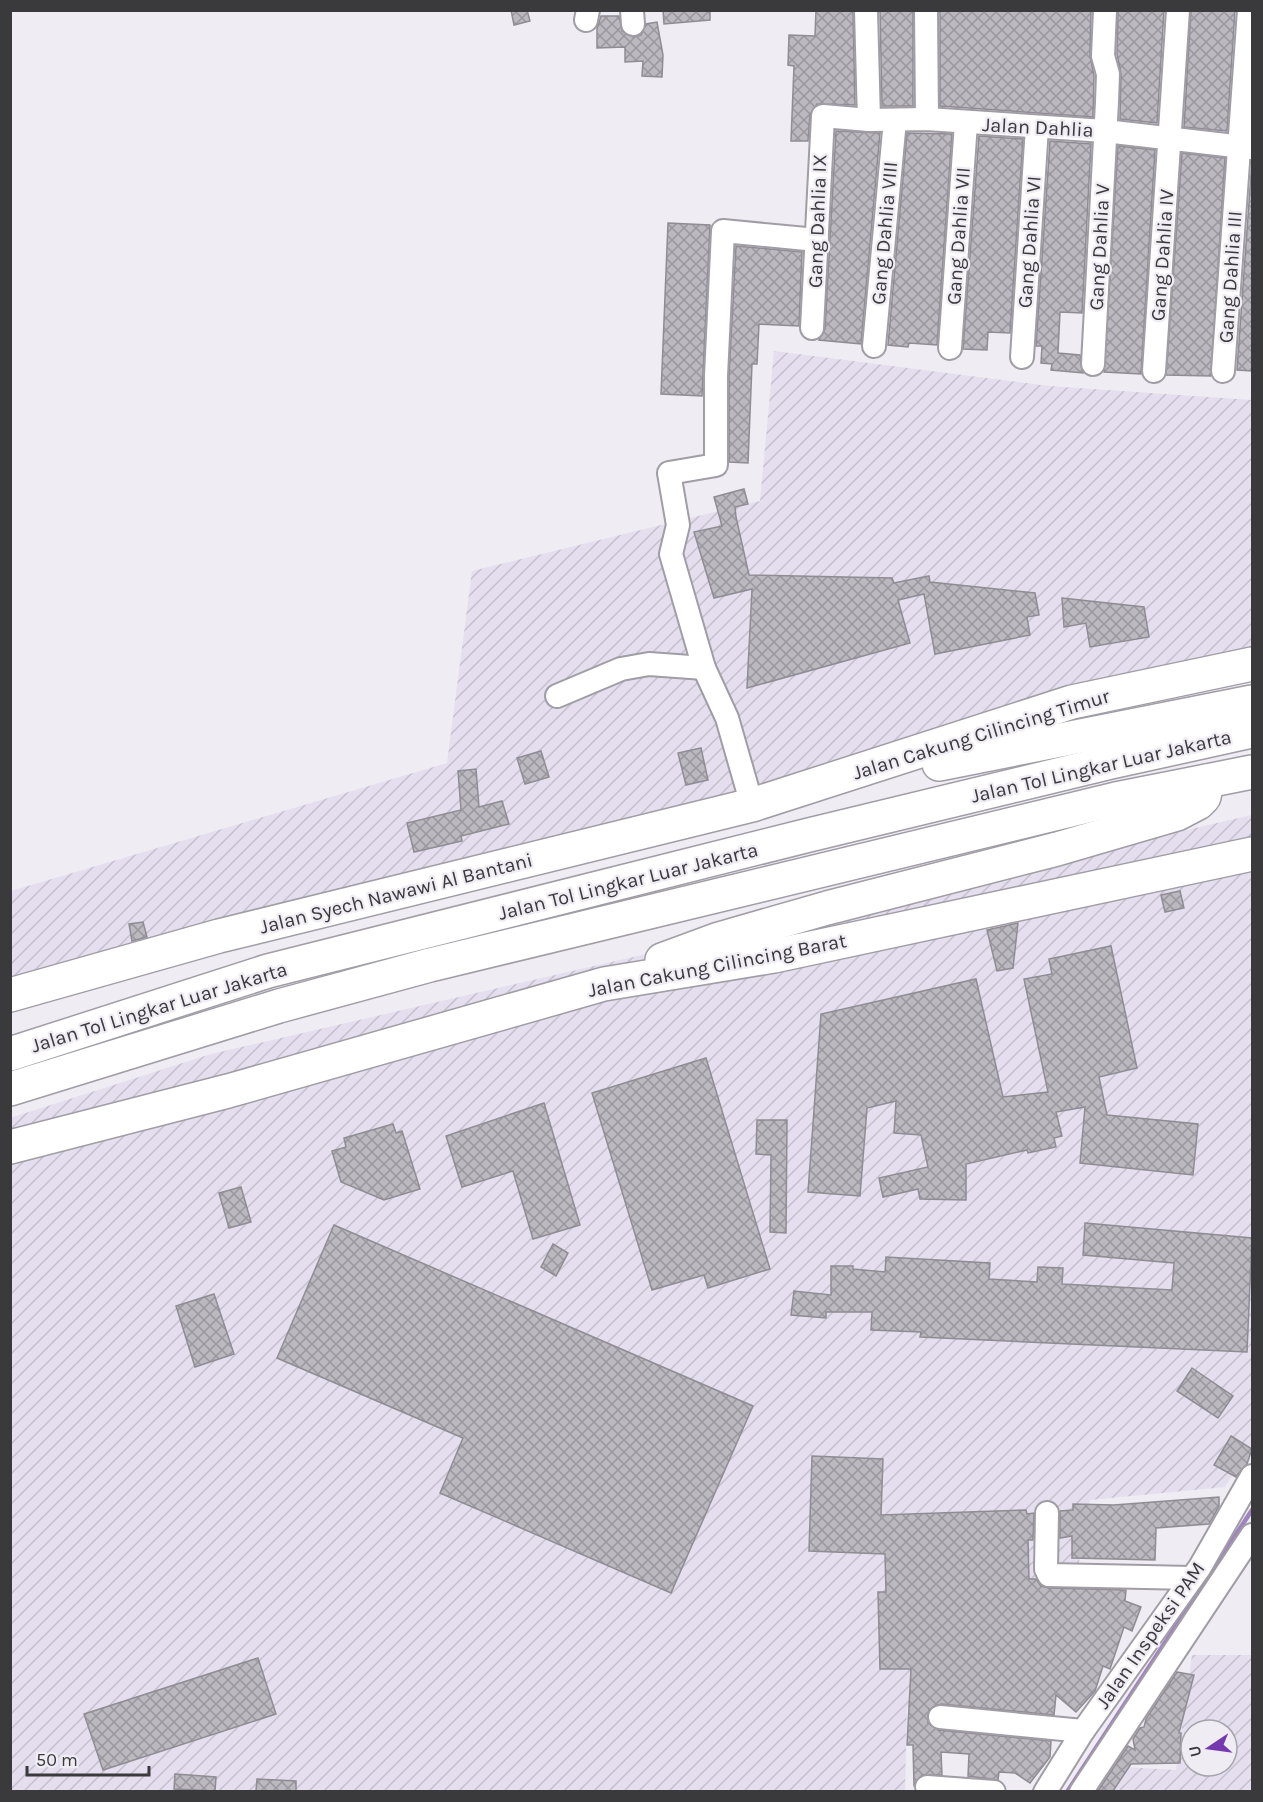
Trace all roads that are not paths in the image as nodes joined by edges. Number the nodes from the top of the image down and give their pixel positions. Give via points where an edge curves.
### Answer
1 (866, 10) edge
2 (926, 10) edge
3 (1105, 10) edge
4 (1178, 10) edge
5 (1249, 10) edge
6 (823, 116) joint
7 (927, 119) junction
8 (869, 120) junction
9 (895, 120) junction
10 (966, 123) junction
11 (1036, 127) junction
12 (1105, 131) junction
13 (1169, 138) junction
14 (1246, 147) edge
15 (817, 240) junction
16 (812, 328) dead end
17 (874, 346) dead end
18 (950, 348) dead end
19 (1022, 357) dead end
20 (1093, 364) dead end
21 (1154, 371) dead end
22 (1223, 372) dead end
23 (1252, 664) edge
24 (704, 668) junction
25 (557, 696) dead end
26 (1252, 702) edge
27 (1252, 731) edge
28 (1252, 772) edge
29 (1207, 781) junction
30 (767, 801) junction
31 (1252, 854) edge
32 (604, 984) junction
33 (10, 994) edge
34 (10, 1054) edge
35 (10, 1089) edge
36 (10, 1147) edge
37 (1252, 1476) edge
38 (1047, 1513) dead end
39 (1252, 1535) edge
40 (1192, 1578) junction
41 (940, 1717) dead end
42 (1083, 1731) junction
43 (927, 1787) dead end
44 (994, 1791) edge
45 (1045, 1791) edge
46 (1081, 1791) edge

1 - 8 street
2 - 7 street
3 - 12 street, Gang Dahlia V
4 - 13 street, Gang Dahlia IV
5 - 14 street, Gang Dahlia III
6 - 8 street, Jalan Dahlia
6 - 15 street, Gang Dahlia IX
7 - 9 street, Jalan Dahlia
7 - 10 street, Jalan Dahlia
8 - 9 street, Jalan Dahlia
9 - 17 street, Gang Dahlia VIII
10 - 11 street, Jalan Dahlia
10 - 18 street, Gang Dahlia VII
11 - 12 street, Jalan Dahlia
11 - 19 street, Gang Dahlia VI
12 - 13 street, Jalan Dahlia
12 - 20 street, Gang Dahlia V
13 - 14 street, Jalan Dahlia
13 - 21 street, Gang Dahlia IV
14 - 22 street, Gang Dahlia III
15 - 16 street, Gang Dahlia IX
15 - 24 street via 723,231 716,465 669,473 678,525 671,554
23 - 30 highway, Jalan Cakung Cilincing Timur via 1072,702
24 - 25 street via 649,664 621,669
24 - 30 street
26 - 30 highway
27 - 34 highway, Jalan Tol Lingkar Luar Jakarta via 890,815 279,968
28 - 29 highway, Jalan Tol Lingkar Luar Jakarta
29 - 32 highway via 1204,797 1177,814 719,939
29 - 35 highway, Jalan Tol Lingkar Luar Jakarta via 1105,802 430,965 279,1006
30 - 33 highway, Jalan Syech Nawawi Al Bantani via 219,936
31 - 32 highway, Jalan Cakung Cilincing Barat via 774,956
32 - 36 highway, Jalan Cakung Cilincing Barat via 188,1102
37 - 40 street, Jalan Inspeksi PAM
38 - 40 street via 1049,1575
39 - 46 street
40 - 42 street, Jalan Inspeksi PAM
41 - 42 street
42 - 45 street, Jalan Inspeksi PAM
43 - 44 street

